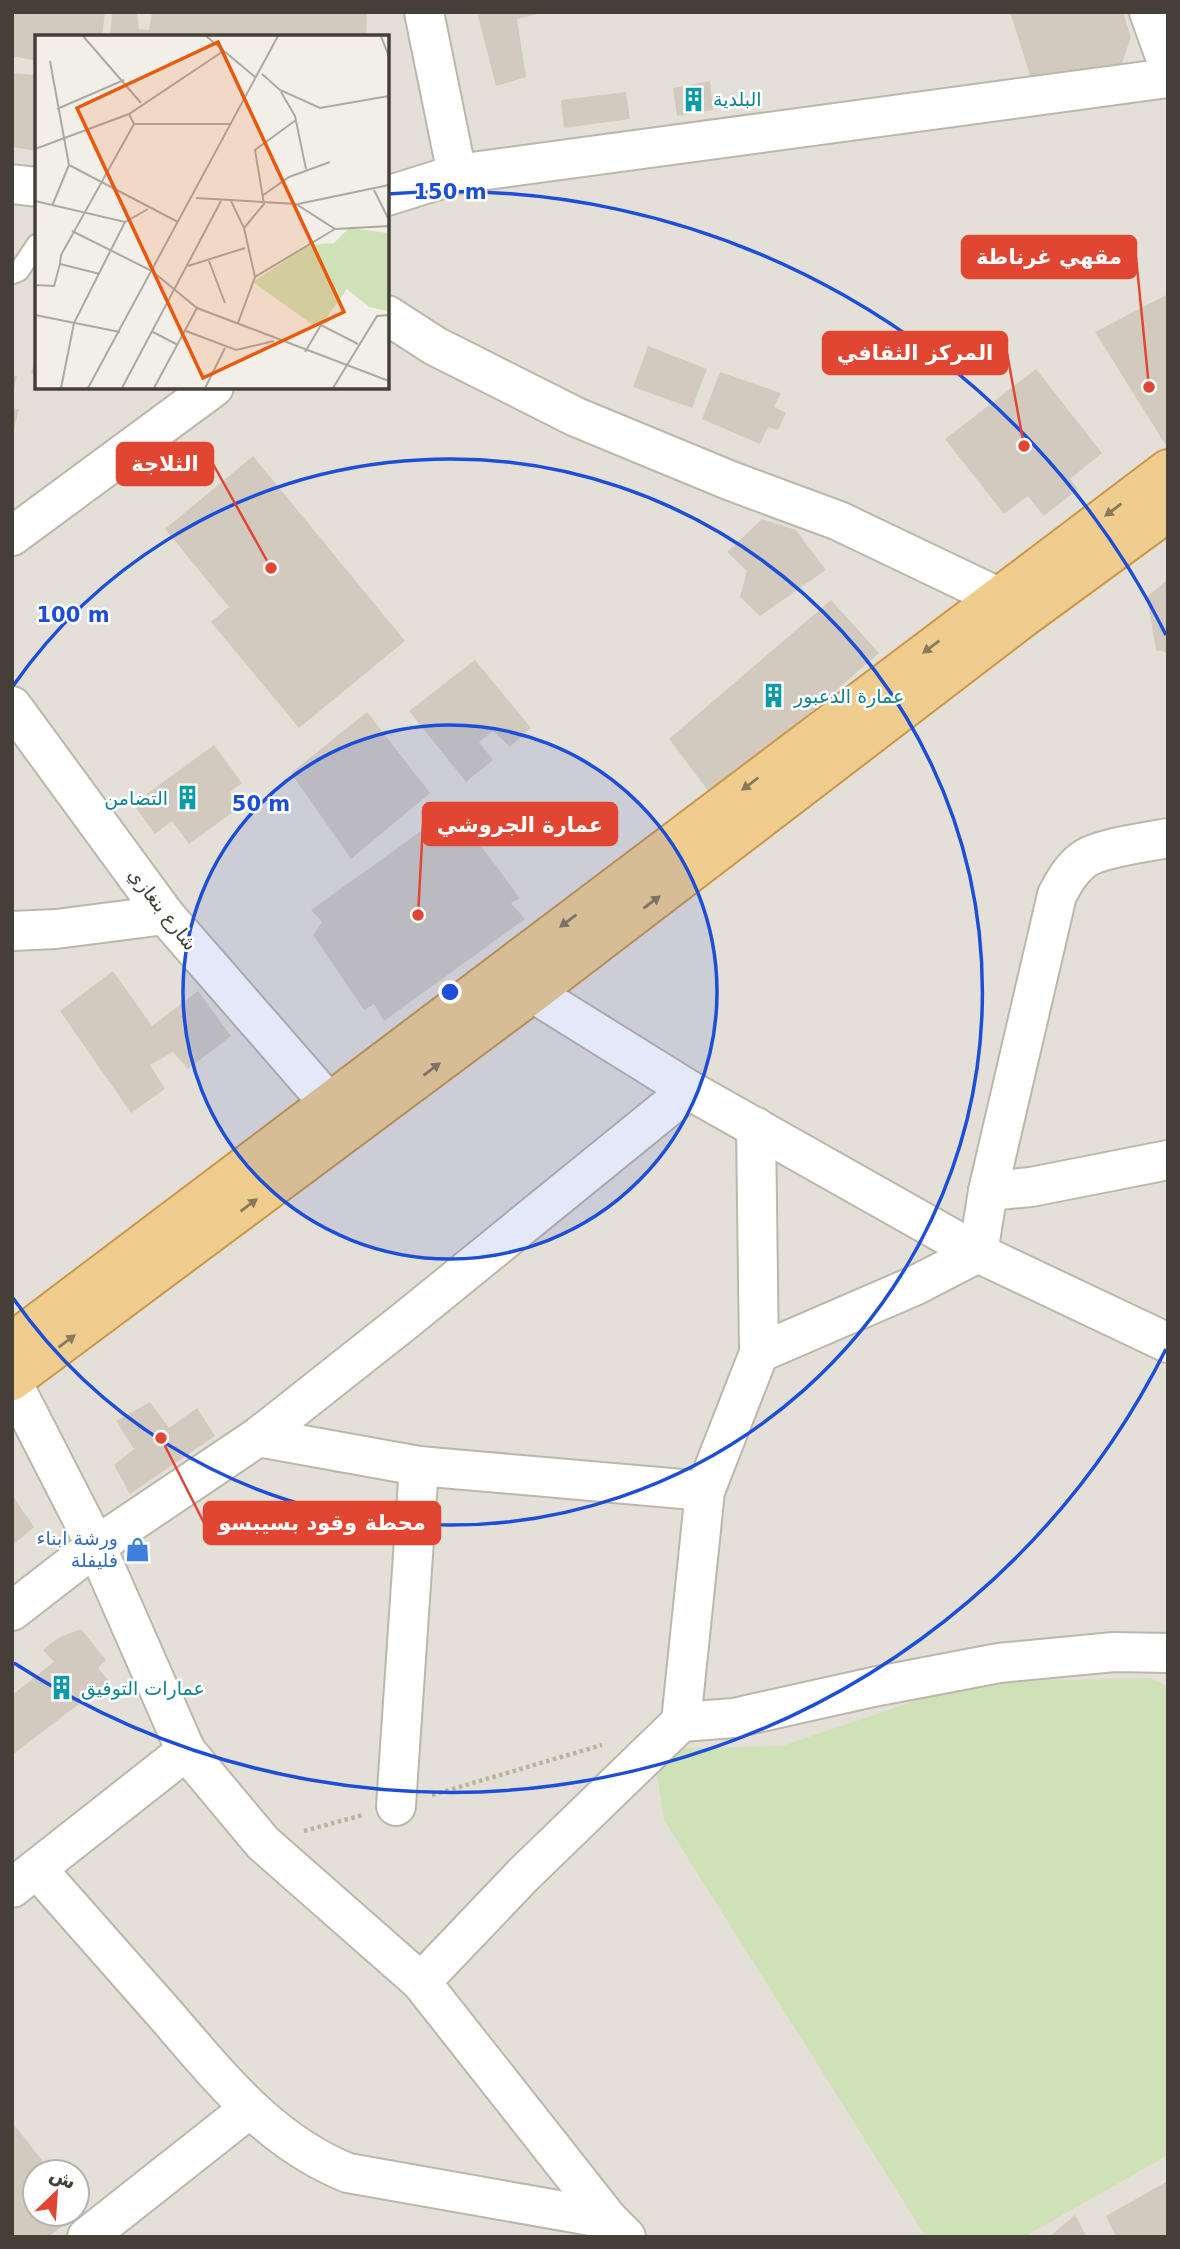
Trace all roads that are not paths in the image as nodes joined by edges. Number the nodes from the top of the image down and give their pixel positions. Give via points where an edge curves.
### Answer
1 (424, 12) edge
2 (1149, 12) edge
3 (1168, 65) edge
4 (1168, 78) edge
5 (457, 174) junction
6 (12, 184) edge
7 (35, 187) edge
8 (388, 195) edge
9 (35, 247) edge
10 (12, 274) edge
11 (388, 316) edge
12 (213, 388) edge
13 (1168, 470) edge
14 (1168, 512) edge
15 (12, 536) edge
16 (1010, 608) junction
17 (12, 706) edge
18 (1168, 838) edge
19 (165, 915) junction
20 (12, 931) edge
21 (533, 993) junction
22 (689, 1090) junction
23 (328, 1101) junction
24 (756, 1127) junction
25 (1168, 1160) edge
26 (988, 1191) junction
27 (978, 1253) junction
28 (12, 1342) edge
29 (1168, 1343) edge
30 (759, 1353) junction
31 (12, 1381) edge
32 (258, 1437) junction
33 (419, 1466) junction
34 (705, 1491) junction
35 (96, 1546) junction
36 (12, 1611) edge
37 (1168, 1653) edge
38 (681, 1722) junction
39 (186, 1751) junction
40 (396, 1806) road end
41 (24, 1878) edge
42 (421, 1982) junction
43 (248, 2109) junction
44 (617, 2228) edge
45 (87, 2237) edge

1 - 5 street
2 - 3 street
4 - 5 street
5 - 8 street
6 - 7 street
9 - 10 lane
11 - 16 street via 435,346 576,417 839,521
12 - 15 street
13 -> 16 highway
14 - 16 highway
21 -> 16 highway
16 -> 23 highway
17 - 19 street, شارع بنغازي
18 - 26 street via 1085,858 1057,895
19 - 20 street
19 - 23 street, شارع بنغازي
21 - 22 street
31 -> 21 highway
22 - 24 street
22 - 32 street
23 - 28 highway
24 - 27 street
24 - 30 street
25 - 26 street
26 - 27 street
27 - 29 street
27 - 30 street
30 - 34 street
31 - 35 street
32 - 33 street
32 - 35 street
33 - 34 street
33 - 40 street
34 - 38 street
35 - 36 street
35 - 39 street
37 - 38 street via 1114,1652 999,1663 734,1718
38 - 42 street via 523,1875
39 - 41 street
39 - 42 street via 263,1843
41 - 43 street
42 - 44 street
43 - 44 street via 320,2162 348,2173
43 - 45 street

